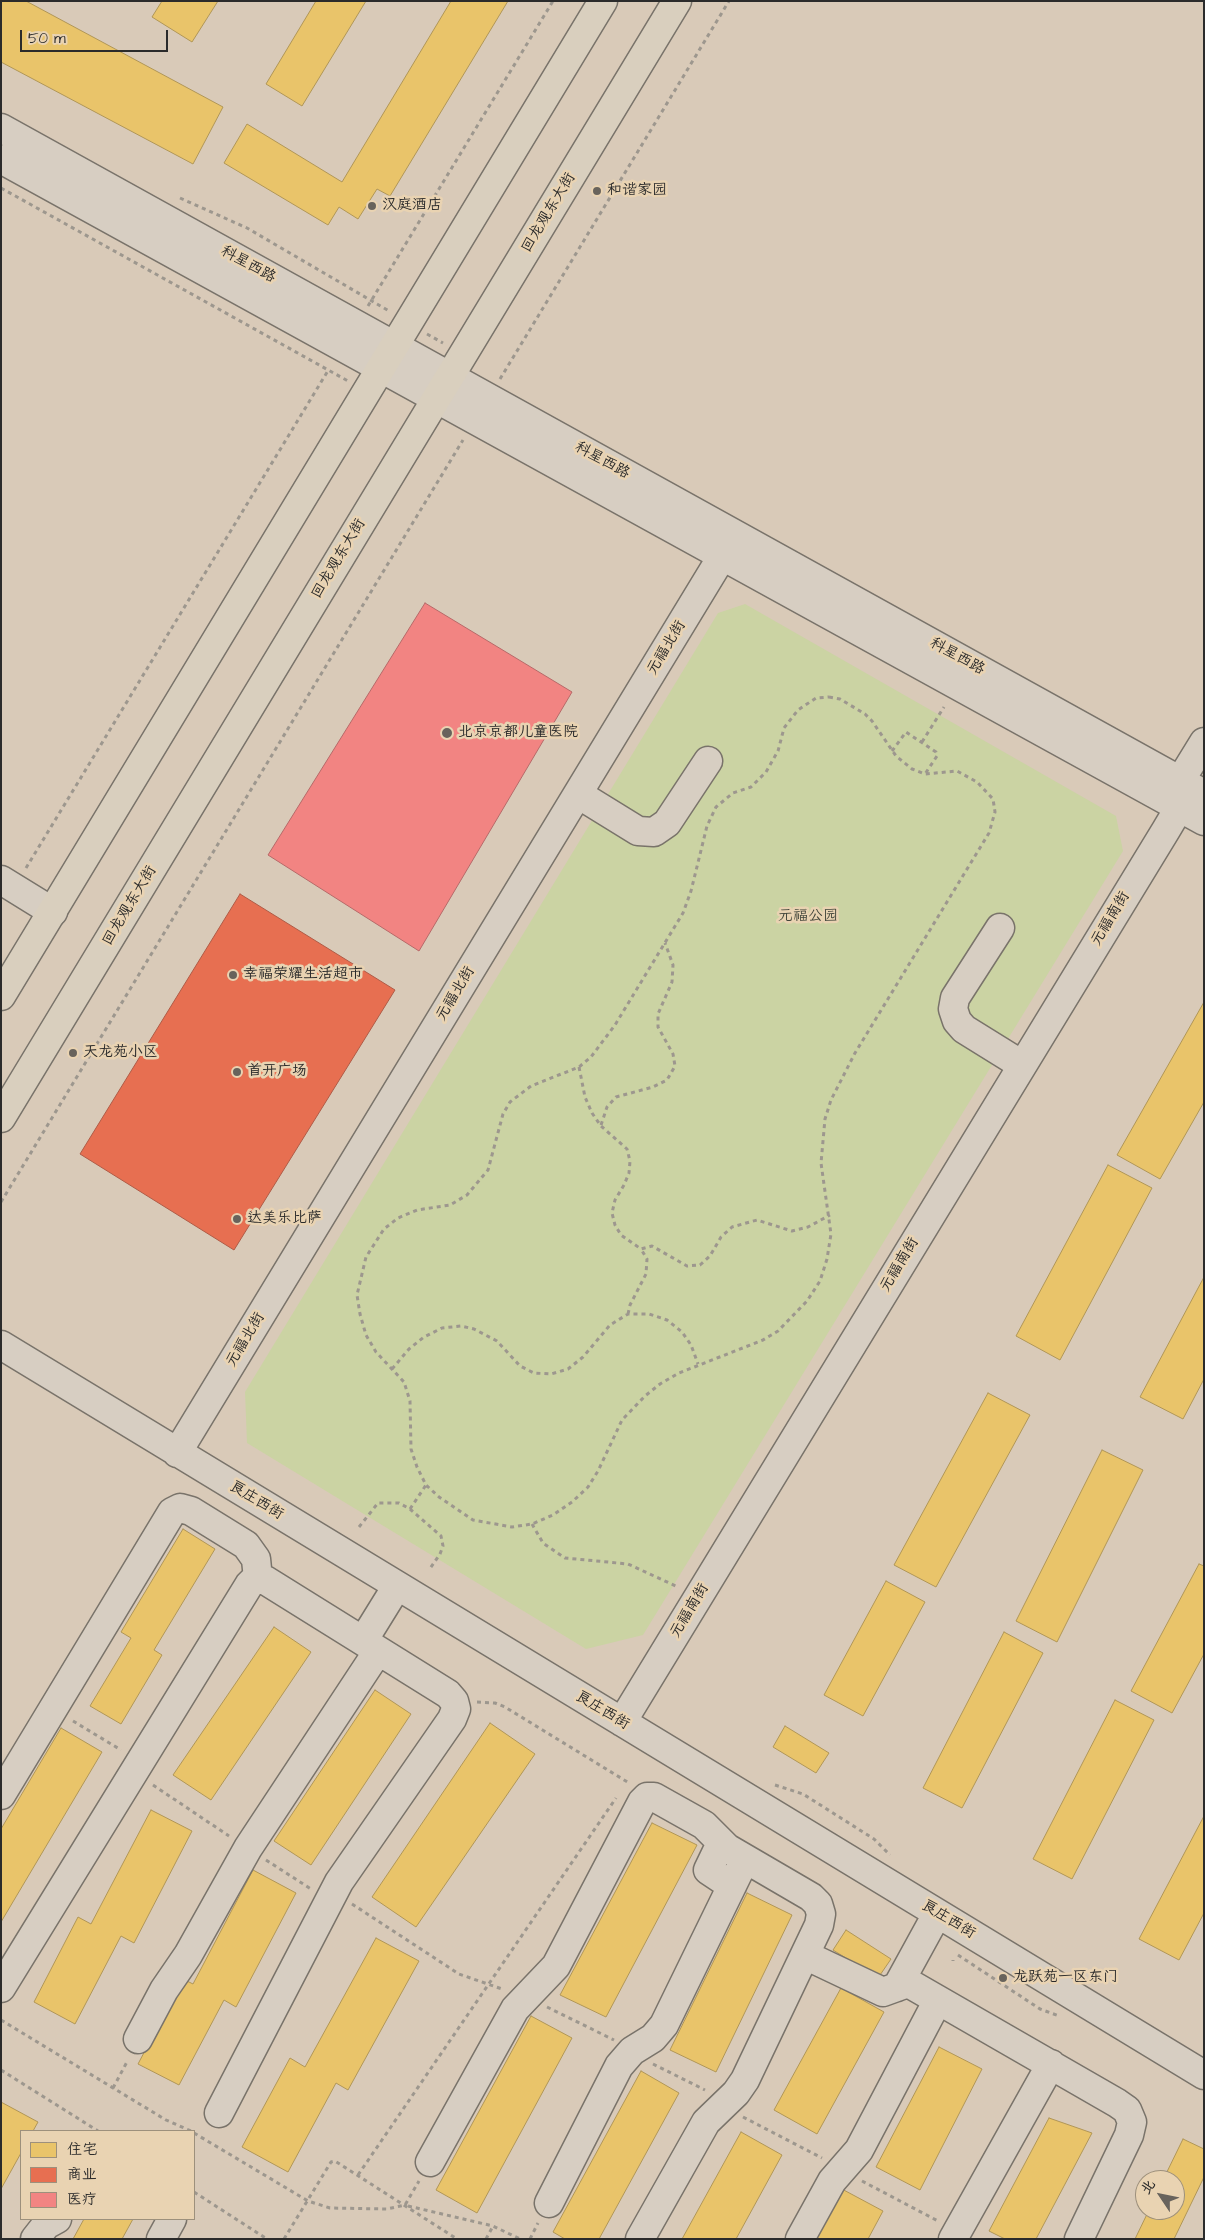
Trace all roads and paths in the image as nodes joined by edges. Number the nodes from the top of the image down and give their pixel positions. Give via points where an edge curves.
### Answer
1 (553, 1) edge
2 (603, 1) edge
3 (677, 1) edge
4 (729, 1) edge
5 (1, 128) edge
6 (1, 159) edge
7 (1, 188) edge
8 (173, 196) dead end
9 (392, 267) dead end
10 (358, 293) dead end
11 (522, 342) dead end
12 (388, 357) junction
13 (317, 364) dead end
14 (443, 388) junction
15 (309, 404) dead end
16 (438, 481) dead end
17 (729, 545) junction
18 (944, 708) dead end
19 (922, 742) junction
20 (1204, 742) edge
21 (892, 751) junction
22 (708, 761) dead end
23 (925, 774) junction
24 (1197, 789) edge
25 (578, 794) junction
26 (1179, 808) junction
27 (1204, 821) edge
28 (8, 884) edge
29 (53, 912) junction
30 (1000, 928) dead end
31 (665, 943) junction
32 (1, 996) edge
33 (1022, 1065) junction
34 (579, 1067) junction
35 (1, 1118) edge
36 (601, 1126) junction
37 (1, 1202) edge
38 (830, 1215) junction
39 (641, 1249) junction
40 (628, 1314) junction
41 (1, 1345) edge
42 (698, 1364) junction
43 (392, 1369) junction
44 (177, 1453) junction
45 (426, 1485) junction
46 (410, 1509) junction
47 (532, 1524) junction
48 (359, 1527) dead end
49 (429, 1570) dead end
50 (258, 1579) junction
51 (389, 1582) junction
52 (679, 1588) dead end
53 (363, 1641) junction
54 (454, 1700) junction
55 (53, 1710) junction
56 (622, 1722) junction
57 (137, 1767) junction
58 (627, 1782) junction
59 (1, 1795) edge
60 (650, 1797) junction
61 (721, 1844) junction
62 (248, 1848) junction
63 (745, 1859) junction
64 (732, 1886) junction
65 (331, 1896) junction
66 (943, 1917) junction
67 (805, 1955) junction
68 (488, 1985) junction
69 (904, 1986) junction
70 (1, 1988) edge
71 (525, 1997) junction
72 (938, 2000) junction
73 (1, 2020) edge
74 (138, 2039) joint
75 (632, 2051) junction
76 (1051, 2064) junction
77 (1, 2070) edge
78 (1204, 2075) edge
79 (113, 2088) junction
80 (724, 2104) junction
81 (219, 2113) dead end
82 (96, 2130) edge
83 (188, 2130) edge
84 (195, 2134) edge
85 (430, 2162) joint
86 (842, 2169) junction
87 (358, 2175) junction
88 (195, 2193) edge
89 (308, 2201) junction
90 (548, 2202) dead end
91 (405, 2205) junction
92 (55, 2220) edge
93 (172, 2220) edge
94 (493, 2226) junction
95 (955, 2236) edge
96 (35, 2239) edge
97 (162, 2239) edge
98 (267, 2239) edge
99 (284, 2239) edge
100 (457, 2239) edge
101 (486, 2239) edge
102 (520, 2239) edge
103 (640, 2239) edge
104 (800, 2239) edge
105 (1079, 2239) edge

1 - 9 path
2 - 12 main road
3 - 14 main road, 回龙观东大街
4 - 11 path
5 - 12 street, 科星西路
6 - 12 street, 科星西路
7 - 13 path
8 - 10 path via 247,228
12 - 14 street, 科星西路
12 - 29 main road
14 - 17 street, 科星西路
14 - 35 main road, 回龙观东大街
15 - 28 path
16 - 37 path
17 - 24 street, 科星西路
17 - 25 street, 元福北街
17 - 26 street, 科星西路
18 - 19 path
19 - 21 path via 904,733
19 - 23 path via 937,754
20 - 24 street, 元福南街
21 - 23 path via 912,770
21 - 31 path via 872,720 840,699 816,698 798,710 784,728 778,751 766,772 751,787 733,793 716,807 704,837 688,901
22 - 25 street via 667,823 654,832 638,831
23 - 38 path via 957,771 977,782 993,798 994,818 989,833 854,1053 831,1100 824,1119 821,1143 823,1181
24 - 26 street, 元福南街
25 - 44 street, 元福北街
26 - 27 street, 科星西路
26 - 33 street, 元福南街
28 - 29 street
29 - 32 main road
30 - 33 street via 955,998 953,1010 964,1029
31 - 34 path via 603,1043
31 - 36 path via 673,965 672,982 658,1014 658,1027 673,1054 675,1066 667,1080 616,1097 607,1107
33 - 56 street, 元福南街
34 - 36 path via 585,1097
34 - 43 path via 531,1086 510,1102 488,1170 467,1195 450,1205 417,1210 398,1218 374,1242 366,1257 357,1295 366,1335
36 - 39 path via 627,1149 629,1173 612,1213 622,1235
38 - 39 path via 808,1227 792,1231 757,1220 732,1227 700,1265 686,1266 652,1246
38 - 42 path via 827,1259 820,1281 801,1309 778,1331 763,1340
39 - 40 path via 647,1258 646,1274
40 - 42 path via 649,1314 667,1320 682,1332
40 - 43 path via 610,1325 583,1357 568,1369 552,1374 534,1373 520,1366 497,1341 461,1326 442,1328 424,1337
41 - 44 street, 良庄西街
42 - 47 path via 660,1384 632,1408 613,1435 588,1487 553,1515
43 - 45 path via 404,1382 410,1400 411,1449
44 - 51 street, 良庄西街
45 - 46 path
45 - 47 path via 473,1520 512,1527
46 - 48 path via 389,1501 378,1503
46 - 49 path via 441,1536 443,1546
47 - 52 path via 544,1542 565,1558 628,1564
50 - 53 street via 265,1580
50 - 55 street via 256,1560 246,1545 191,1511 176,1510
50 - 57 street via 249,1585
51 - 53 street
51 - 56 street, 良庄西街
53 - 54 street
53 - 62 street
54 - 58 path via 505,1706
54 - 65 street via 456,1709 452,1719 347,1868
55 - 57 path via 127,1754
55 - 59 street
56 - 66 street, 良庄西街
57 - 62 path via 148,1781
57 - 70 street
58 - 60 path
58 - 68 path
60 - 61 street via 704,1825
60 - 71 street via 642,1802 556,1966
61 - 63 street
61 - 64 street via 708,1870
62 - 65 path via 302,1884
62 - 74 street
63 - 64 street
63 - 67 street via 807,1893 818,1904 820,1920
64 - 75 street via 664,2025 653,2038
65 - 68 path via 360,1908 459,1974
65 - 81 street
66 - 69 street
66 - 78 street, 良庄西街
67 - 69 street via 878,1990 885,1992
67 - 80 street via 745,2080
68 - 71 path
68 - 87 path
69 - 72 street
71 - 75 path
71 - 85 street
72 - 76 street
72 - 86 street via 860,2150
73 - 79 path
74 - 79 path
75 - 80 path via 709,2092
75 - 90 street via 619,2066
76 - 95 street
76 - 105 street via 1122,2106 1132,2122 1127,2142
77 - 82 path
79 - 83 path
80 - 86 path via 740,2116
80 - 103 street via 700,2132
84 - 89 path
85 - 91 path
86 - 95 path
86 - 104 street
87 - 89 path via 335,2161 331,2162
87 - 91 path
88 - 98 path
89 - 91 path via 330,2208 387,2209
89 - 99 path
91 - 94 path
91 - 100 path
92 - 96 street via 46,2225
93 - 97 street
94 - 101 path
94 - 102 path

